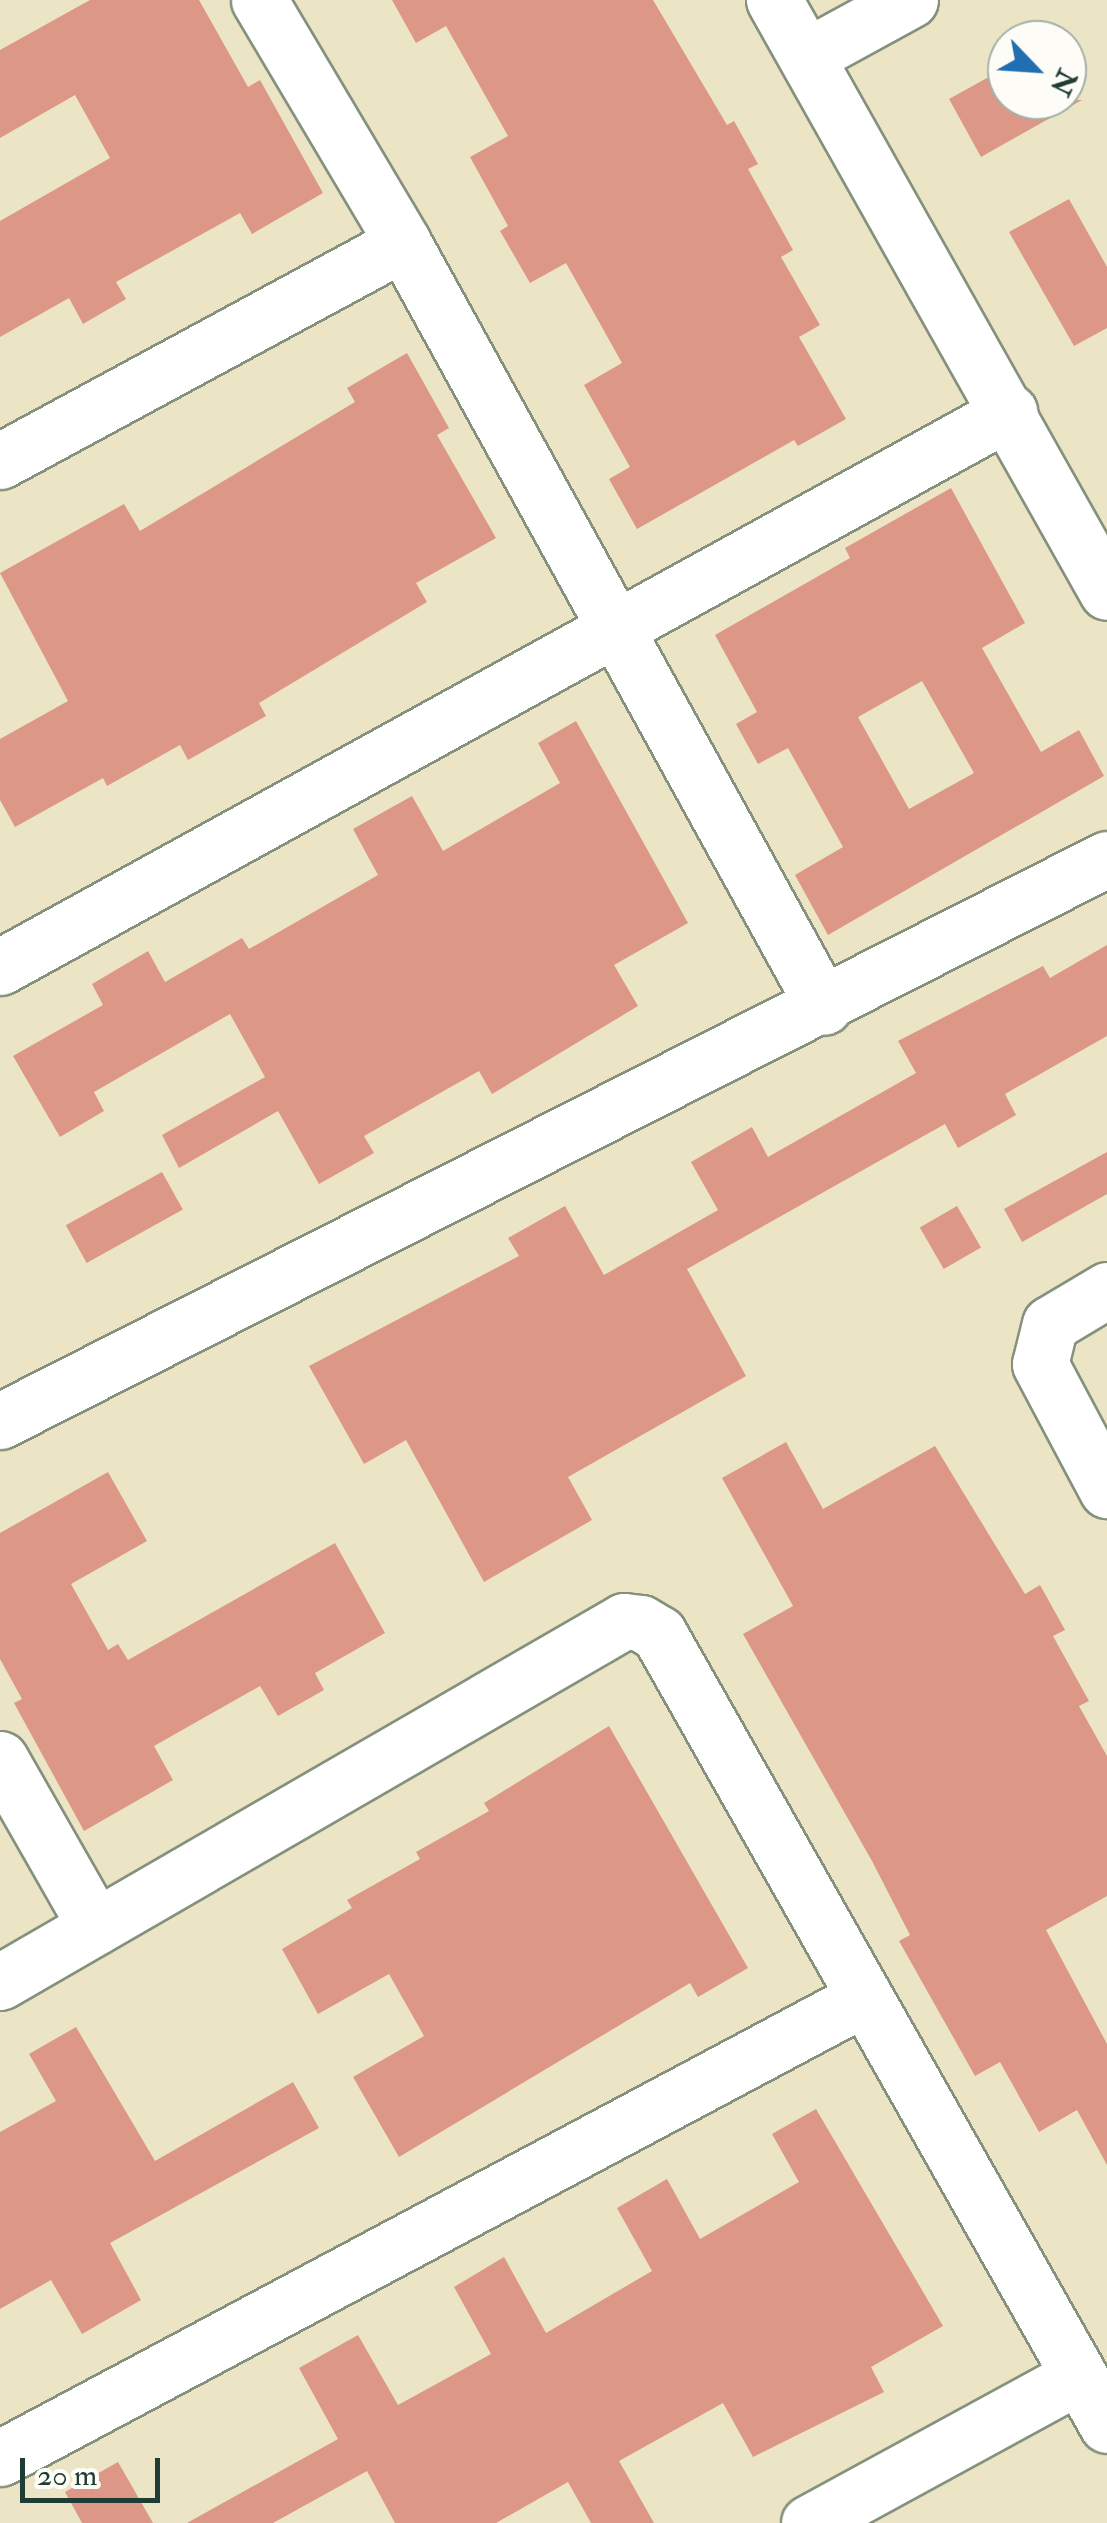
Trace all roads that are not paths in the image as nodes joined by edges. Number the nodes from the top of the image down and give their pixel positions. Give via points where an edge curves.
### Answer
1 (259, 0) edge
2 (774, 0) edge
3 (910, 0) edge
4 (809, 55) junction
5 (403, 243) junction
6 (1009, 412) junction
7 (0, 461) edge
8 (1107, 592) edge
9 (616, 629) junction
10 (1107, 859) edge
11 (0, 967) edge
12 (824, 1006) junction
13 (1107, 1290) edge
14 (0, 1421) edge
15 (1107, 1490) edge
16 (0, 1758) edge
17 (96, 1926) junction
18 (0, 1982) edge
19 (864, 1998) junction
20 (1080, 2376) junction
21 (1107, 2425) edge
22 (0, 2458) edge
23 (809, 2523) edge

1 - 5 street
2 - 4 street
3 - 4 street
4 - 6 street
5 - 7 street
5 - 9 street
6 - 8 street
6 - 9 street
9 - 11 street
9 - 12 street
10 - 12 street
12 - 14 street
13 - 15 street via 1050,1324 1040,1364
16 - 17 street
17 - 18 street
17 - 19 street via 624,1621 658,1634
19 - 20 street
19 - 22 street
20 - 21 street
20 - 23 street

